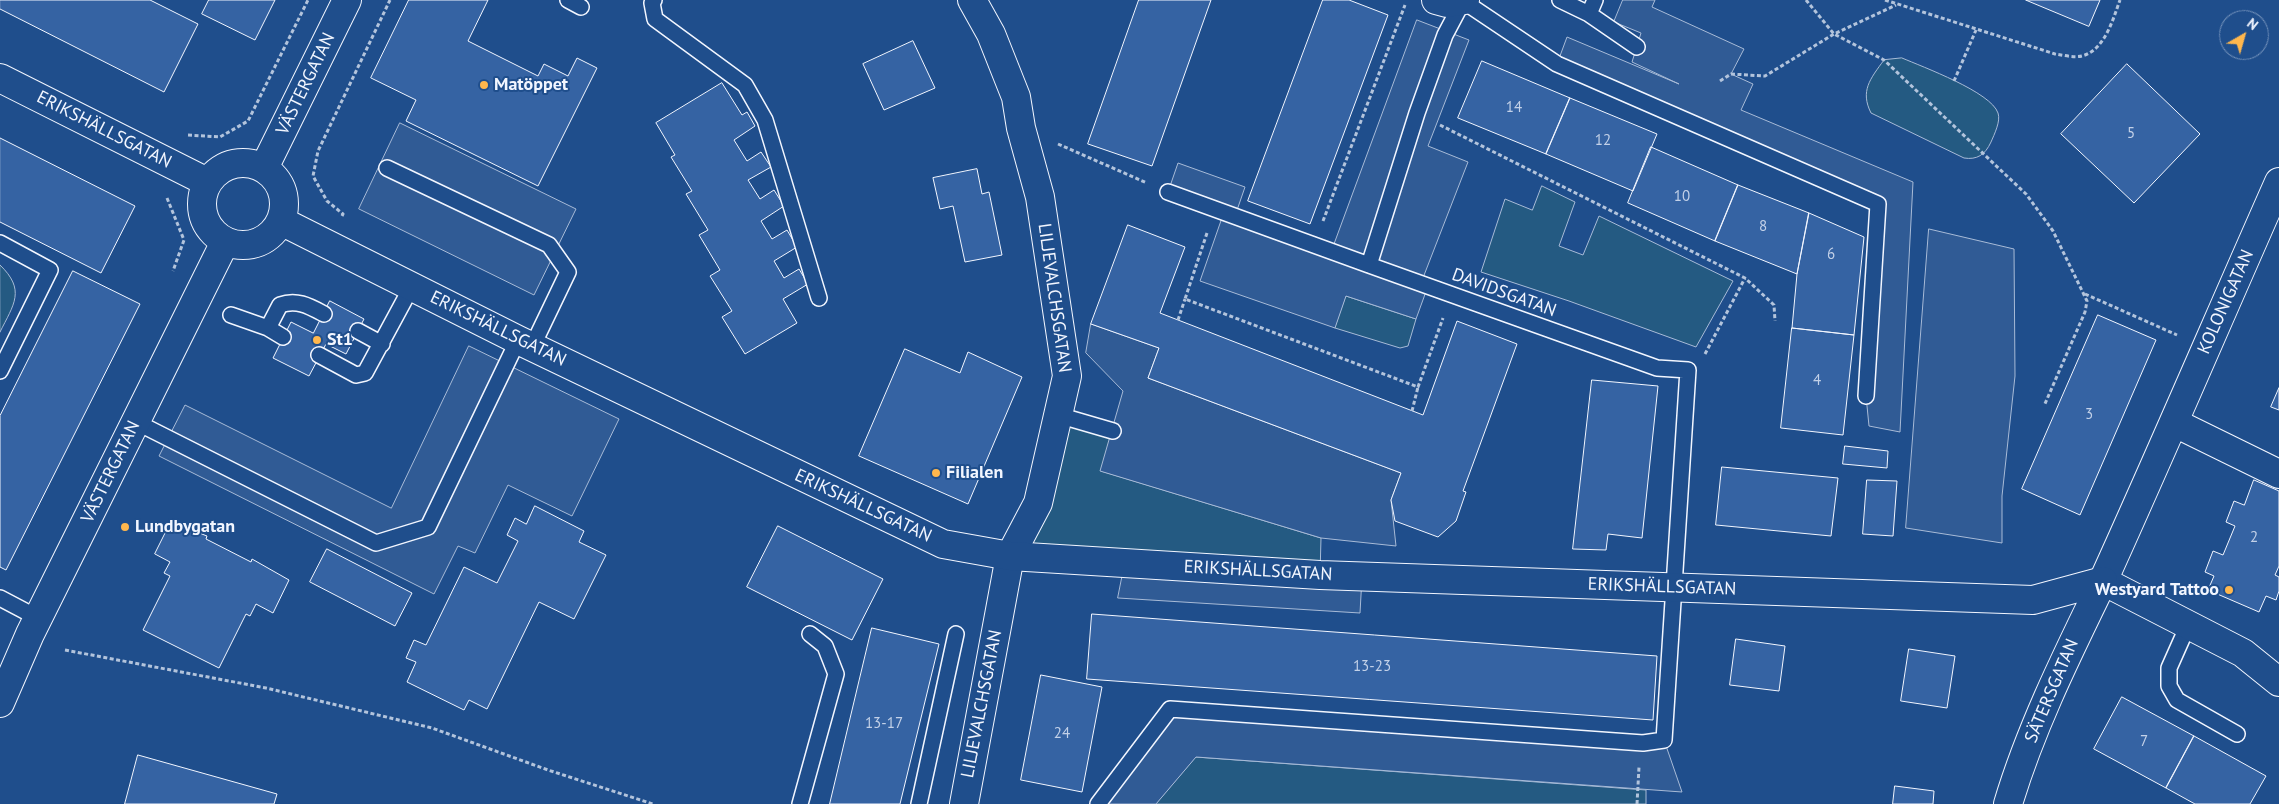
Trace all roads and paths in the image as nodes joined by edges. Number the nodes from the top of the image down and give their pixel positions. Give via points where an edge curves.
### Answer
1 (308, 0) edge
2 (347, 0) edge
3 (390, 0) edge
4 (654, 0) edge
5 (972, 0) edge
6 (1407, 0) edge
7 (1436, 0) edge
8 (1560, 0) edge
9 (1806, 0) edge
10 (1886, 0) edge
11 (2120, 0) edge
12 (1464, 1) edge
13 (1896, 4) junction
14 (1592, 7) edge
15 (1976, 30) junction
16 (1834, 34) junction
17 (1637, 47) dead end
18 (0, 78) edge
19 (1720, 81) dead end
20 (1954, 81) dead end
21 (1417, 113) junction
22 (1021, 128) junction
23 (164, 161) junction
24 (264, 168) junction
25 (387, 168) dead end
26 (208, 182) junction
27 (2279, 182) edge
28 (1168, 192) joint
29 (1215, 209) junction
30 (281, 221) junction
31 (225, 242) junction
32 (0, 243) edge
33 (1314, 244) junction
34 (328, 245) junction
35 (1369, 265) junction
36 (172, 272) dead end
37 (1745, 278) junction
38 (412, 286) junction
39 (2084, 293) junction
40 (1451, 294) junction
41 (819, 298) dead end
42 (1185, 299) junction
43 (324, 314) dead end
44 (231, 315) dead end
45 (1178, 320) dead end
46 (1774, 321) dead end
47 (268, 328) junction
48 (358, 331) dead end
49 (283, 337) dead end
50 (525, 343) junction
51 (382, 344) junction
52 (2206, 347) junction
53 (319, 356) dead end
54 (1688, 370) junction
55 (0, 371) edge
56 (1418, 387) junction
57 (1866, 396) dead end
58 (2044, 406) dead end
59 (1412, 411) dead end
60 (1058, 415) junction
61 (136, 422) junction
62 (2175, 423) junction
63 (1113, 431) dead end
64 (2279, 474) edge
65 (1010, 556) junction
66 (2103, 581) junction
67 (1676, 587) junction
68 (0, 598) edge
69 (38, 618) junction
70 (2189, 624) junction
71 (810, 634) dead end
72 (956, 634) dead end
73 (65, 650) dead end
74 (2279, 682) edge
75 (0, 703) edge
76 (2237, 734) dead end
77 (1641, 743) junction
78 (653, 804) edge
79 (800, 804) edge
80 (919, 804) edge
81 (964, 804) edge
82 (1098, 804) edge
83 (1637, 804) edge
84 (2008, 804) edge

1 - 23 path via 248,121 220,137 178,135
2 - 24 street, VÄSTERGATAN
3 - 34 path via 318,151 313,176 327,201 343,214
4 - 41 lane via 655,19 745,86 765,120
5 - 22 street, LILJEVALCHSGATAN via 991,34 1016,97
6 - 33 path
7 - 12 street via 1447,3
8 - 14 lane
9 - 16 path
10 - 13 path
11 - 15 path via 2097,49 2081,56 2055,54
12 - 21 lane via 1445,35
12 - 57 lane via 1557,64 1878,204
13 - 15 path
13 - 16 path
14 - 17 lane
15 - 20 path
16 - 19 path via 1766,76 1731,74
16 - 39 path via 1884,60 2026,194 2053,231
18 - 23 street, ERIKSHÄLLSGATAN
21 - 35 lane
21 - 37 path
22 - 28 path
22 - 60 street, LILJEVALCHSGATAN via 1040,197 1067,376
23 - 26 street, ERIKSHÄLLSGATAN
23 - 36 path via 151,186 170,200 184,240
24 - 26 street via 243,162 223,167
24 - 30 street via 280,184 284,207
25 - 50 lane via 549,245 568,272
26 - 31 street via 201,200 206,222
27 - 52 street, KOLONIGATAN
28 - 29 lane, DAVIDSGATAN
29 - 33 lane, DAVIDSGATAN
29 - 42 path
30 - 31 street via 261,241 239,245
30 - 34 street, ERIKSHÄLLSGATAN
31 - 61 street, VÄSTERGATAN
32 - 55 lane via 50,270
33 - 35 lane, DAVIDSGATAN
34 - 38 street, ERIKSHÄLLSGATAN
35 - 40 lane, DAVIDSGATAN
37 - 46 path via 1774,305
37 - 54 path via 1708,351
38 - 50 street, ERIKSHÄLLSGATAN
38 - 51 lane
39 - 52 path
39 - 58 path via 2087,301 2085,312
40 - 54 lane, DAVIDSGATAN via 1658,368
40 - 56 path
42 - 45 path
42 - 56 path
43 - 47 lane via 305,304 280,304
44 - 47 lane
47 - 49 lane
48 - 51 lane
50 - 61 lane via 428,528 376,543
50 - 65 street, ERIKSHÄLLSGATAN via 942,544
51 - 53 lane via 365,373 356,375
52 - 62 street, KOLONIGATAN
54 - 67 lane
56 - 59 path
60 - 63 lane
60 - 65 street, LILJEVALCHSGATAN via 1038,503
61 - 69 street, VÄSTERGATAN
62 - 64 street
62 - 66 street, KOLONIGATAN
65 - 67 street, ERIKSHÄLLSGATAN via 1320,575
65 - 81 street, LILJEVALCHSGATAN
66 - 67 street, ERIKSHÄLLSGATAN via 2033,600
66 - 70 street
66 - 84 street, SÄTERSGATAN via 2067,654
67 - 77 lane via 1664,740
68 - 69 lane
69 - 75 street, VÄSTERGATAN
70 - 74 street via 2243,653
70 - 76 lane via 2170,668 2168,686 2177,700
71 - 79 lane via 825,646 836,674
72 - 80 lane
73 - 78 path via 256,686 432,728
77 - 82 lane via 1170,709
77 - 83 path

